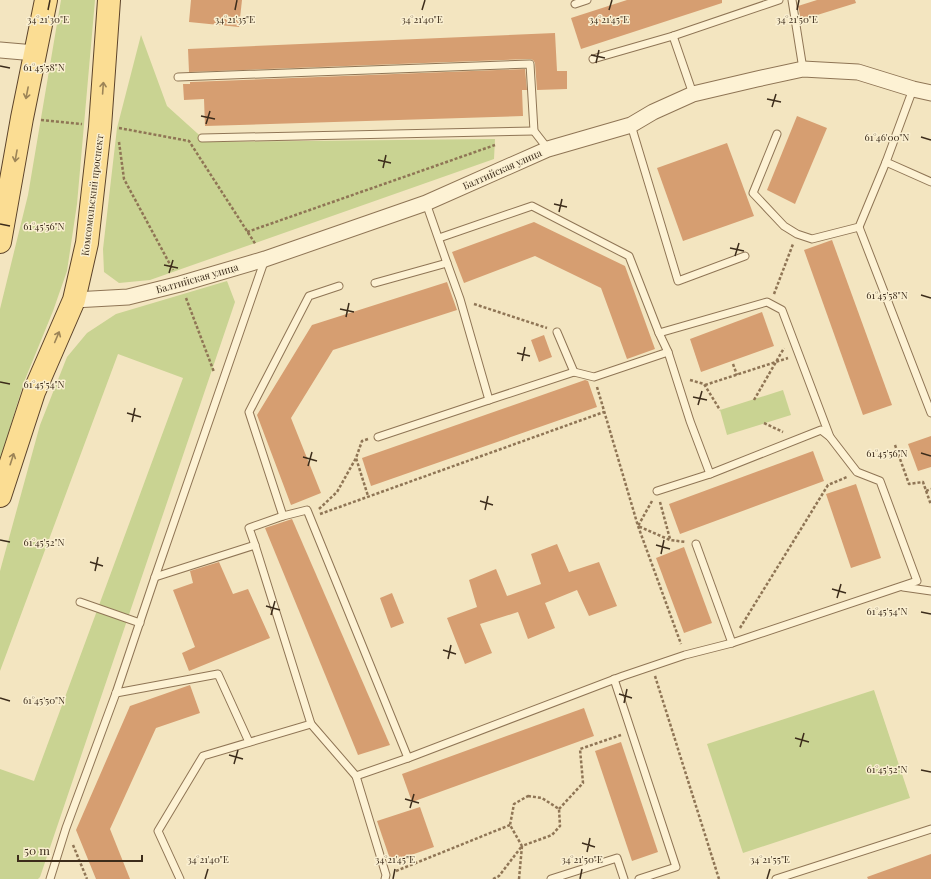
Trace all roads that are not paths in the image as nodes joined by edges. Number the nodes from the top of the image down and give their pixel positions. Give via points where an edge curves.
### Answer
1 (46, 0) edge
2 (109, 0) edge
3 (587, 0) edge
4 (780, 0) edge
5 (792, 0) edge
6 (575, 4) dead end
7 (673, 36) junction
8 (0, 50) edge
9 (35, 53) junction
10 (594, 59) dead end
11 (803, 69) junction
12 (178, 77) dead end
13 (913, 88) junction
14 (931, 92) edge
15 (693, 94) junction
16 (631, 126) junction
17 (534, 131) junction
18 (777, 134) dead end
19 (202, 138) dead end
20 (548, 149) junction
21 (886, 162) junction
22 (931, 182) edge
23 (426, 203) junction
24 (859, 227) junction
25 (439, 238) junction
26 (0, 242) edge
27 (745, 256) dead end
28 (265, 259) junction
29 (446, 264) junction
30 (375, 283) dead end
31 (339, 286) dead end
32 (74, 300) junction
33 (557, 332) road end
34 (659, 333) junction
35 (668, 352) junction
36 (574, 372) junction
37 (488, 400) junction
38 (931, 413) edge
39 (830, 436) junction
40 (378, 437) road end
41 (710, 474) junction
42 (657, 492) road end
43 (0, 496) edge
44 (284, 516) junction
45 (255, 544) junction
46 (696, 544) road end
47 (155, 577) junction
48 (901, 586) junction
49 (931, 591) edge
50 (80, 602) dead end
51 (140, 623) junction
52 (732, 642) junction
53 (614, 679) junction
54 (116, 693) junction
55 (312, 724) junction
56 (249, 742) junction
57 (408, 758) junction
58 (356, 776) junction
59 (931, 829) edge
60 (385, 877) edge
61 (50, 879) edge
62 (180, 879) edge
63 (552, 879) edge
64 (624, 879) edge
65 (639, 879) edge
66 (776, 879) edge

1 - 9 main road
32 -> 2 main road, Комсомольский проспект via 109,127
3 - 6 lane
4 - 7 lane
5 - 11 lane
7 - 10 lane
7 - 15 lane
8 - 9 street
9 -> 26 main road
11 - 13 street, Балтийская улица via 858,72
11 - 15 street, Балтийская улица
12 - 17 lane via 530,64
13 - 14 street, Балтийская улица
13 - 21 lane
15 - 16 street, Балтийская улица via 653,112
16 - 20 street, Балтийская улица
16 - 27 lane via 678,281
17 - 19 lane
17 - 20 lane
18 - 24 lane via 753,192 784,226 812,239
20 - 23 street, Балтийская улица
21 - 22 lane
21 - 24 lane
23 - 25 lane
23 - 28 street, Балтийская улица
24 - 38 lane
25 - 29 lane
25 - 34 lane via 532,206 629,256
28 - 32 street, Балтийская улица via 128,297
28 - 47 lane
29 - 30 lane
29 - 37 lane via 460,299
31 - 44 lane via 310,296 249,412
43 -> 32 main road, Комсомольский проспект via 34,392
33 - 36 lane
34 - 35 lane
34 - 39 lane via 767,302 782,310
35 - 36 lane via 594,377
35 - 41 lane
36 - 37 lane
37 - 40 lane
39 - 41 lane via 820,430
39 - 48 lane via 857,472 880,481 917,581
41 - 42 lane
44 - 45 lane via 249,528
44 - 57 lane via 308,510
45 - 47 lane
45 - 55 lane
46 - 52 lane
47 - 51 lane
48 - 49 lane
48 - 52 lane
50 - 51 lane
51 - 54 lane
52 - 53 lane
53 - 57 lane
53 - 65 lane via 676,867
54 - 56 lane via 218,674
54 - 61 lane
55 - 56 lane
55 - 58 lane
56 - 62 lane via 203,756 158,831
57 - 58 lane
58 - 60 lane
59 - 66 lane
63 - 64 lane via 617,858

